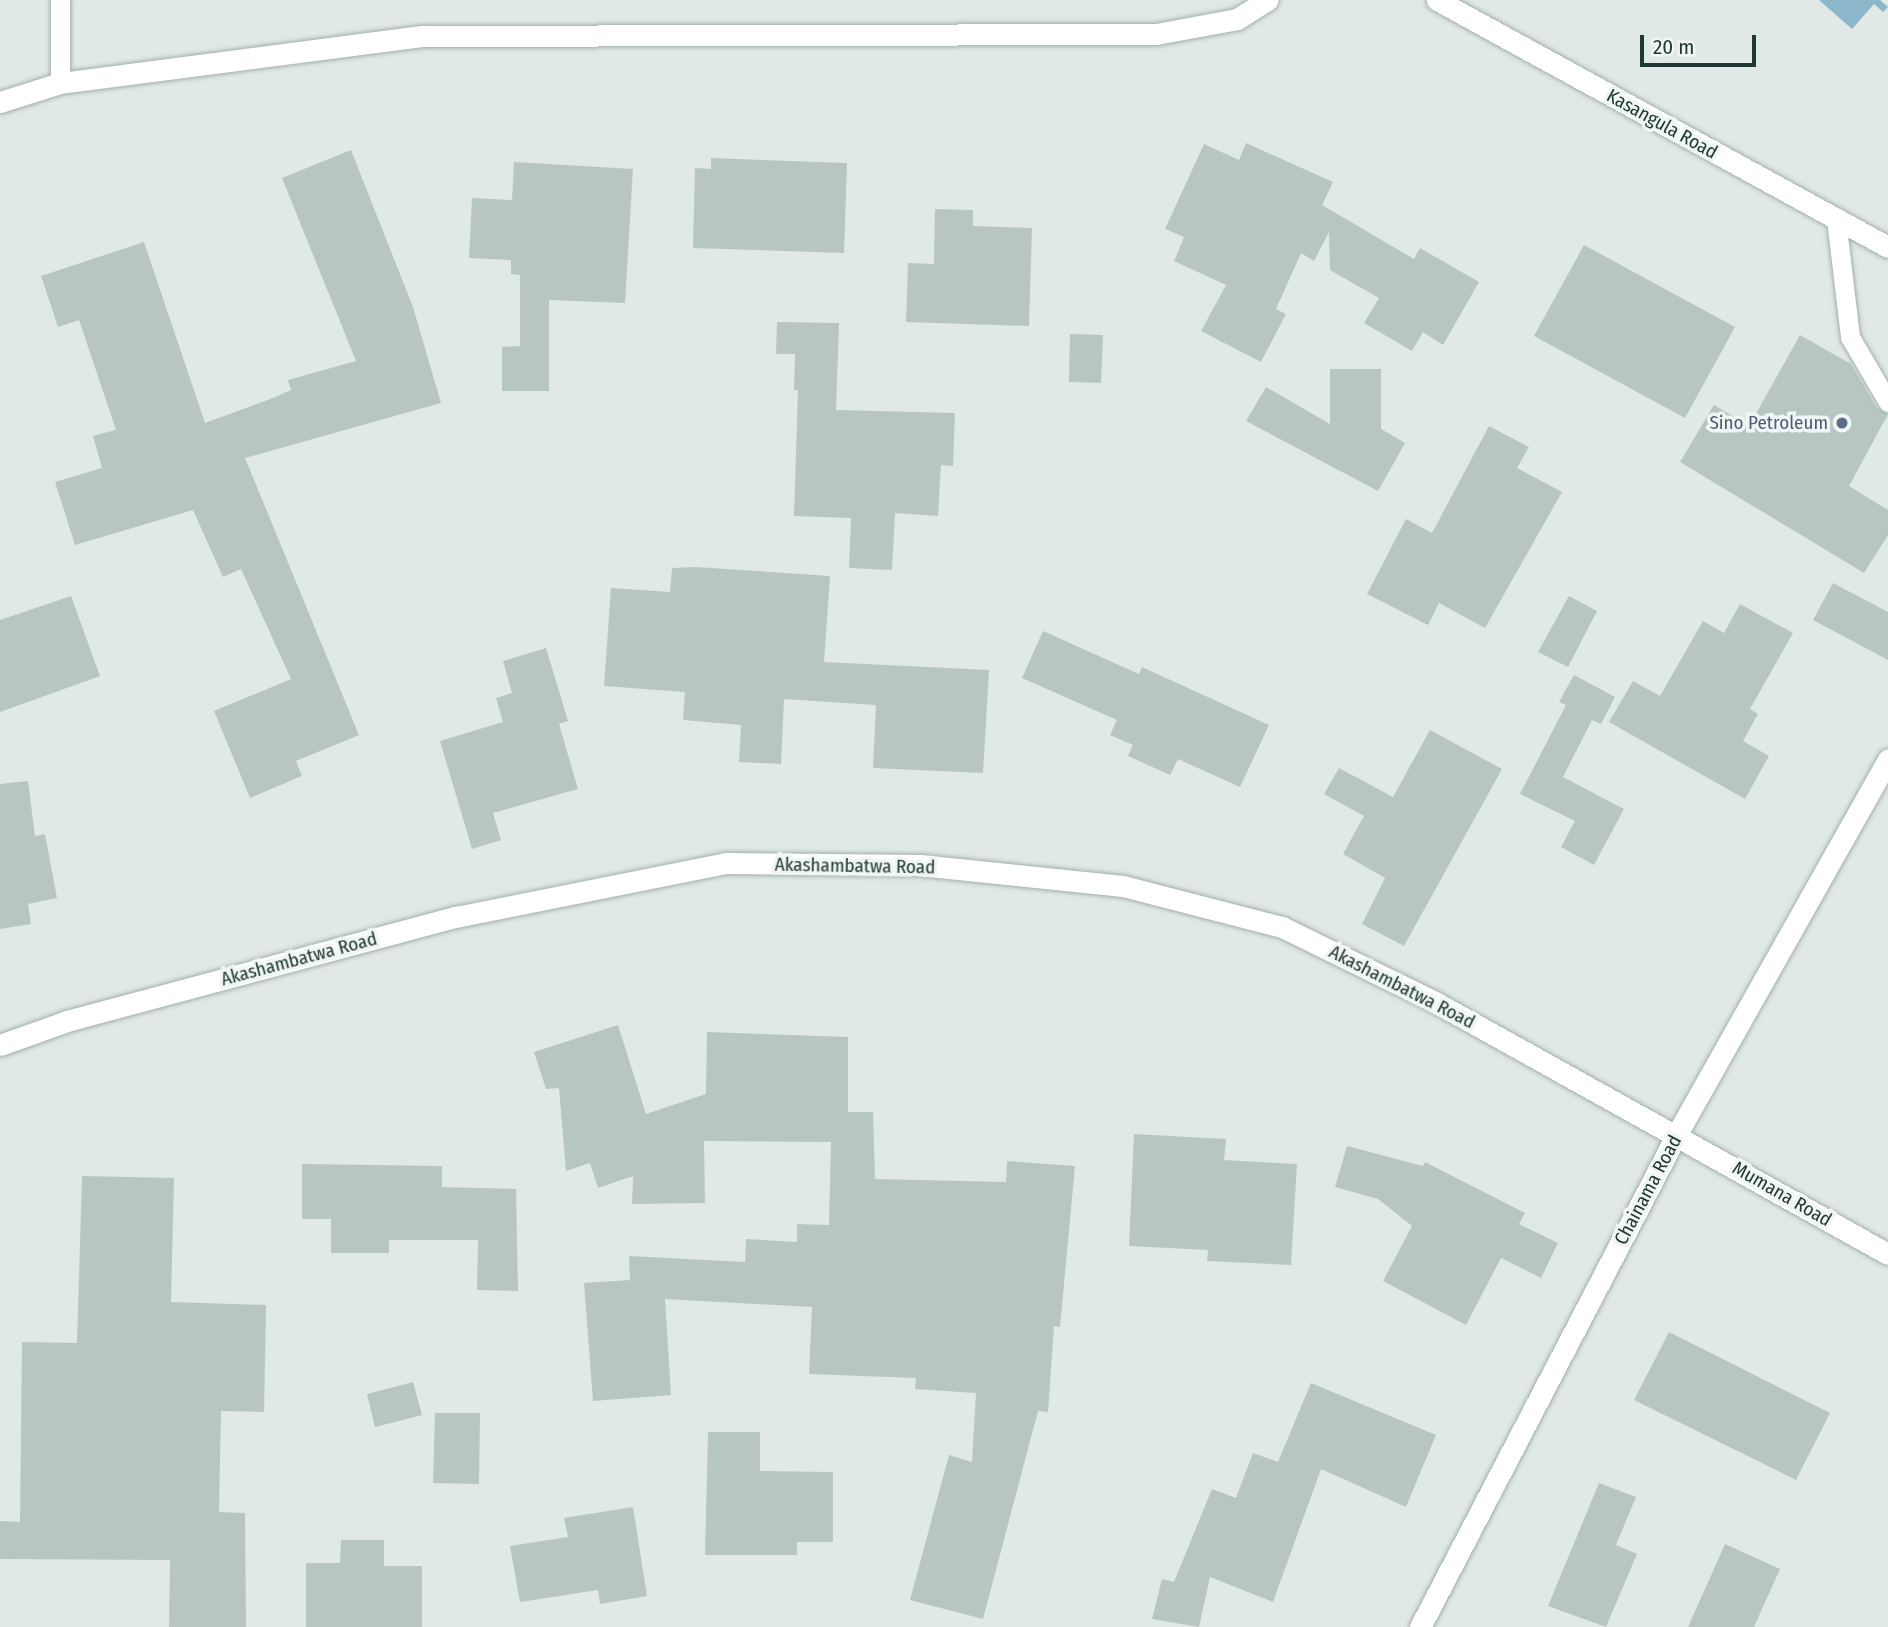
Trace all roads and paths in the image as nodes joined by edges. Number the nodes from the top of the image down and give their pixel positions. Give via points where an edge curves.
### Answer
1 (60, 0) edge
2 (1268, 0) edge
3 (1437, 0) edge
4 (60, 83) junction
5 (0, 102) edge
6 (1836, 219) junction
7 (1888, 247) edge
8 (1888, 402) edge
9 (1888, 759) edge
10 (0, 1045) edge
11 (1677, 1134) junction
12 (1888, 1254) edge
13 (1420, 1627) edge

1 - 4 lane
2 - 4 street via 1237,19 1156,34 423,36
3 - 6 street, Kasangula Road
4 - 5 street
6 - 7 street, Kasangula Road
6 - 8 lane via 1850,337
9 - 11 street, Chainama Road
10 - 11 street, Akashambatwa Road via 67,1021 456,917 726,863 920,865 1123,886 1282,927 1435,1002
11 - 12 street, Mumana Road
11 - 13 street, Chainama Road

